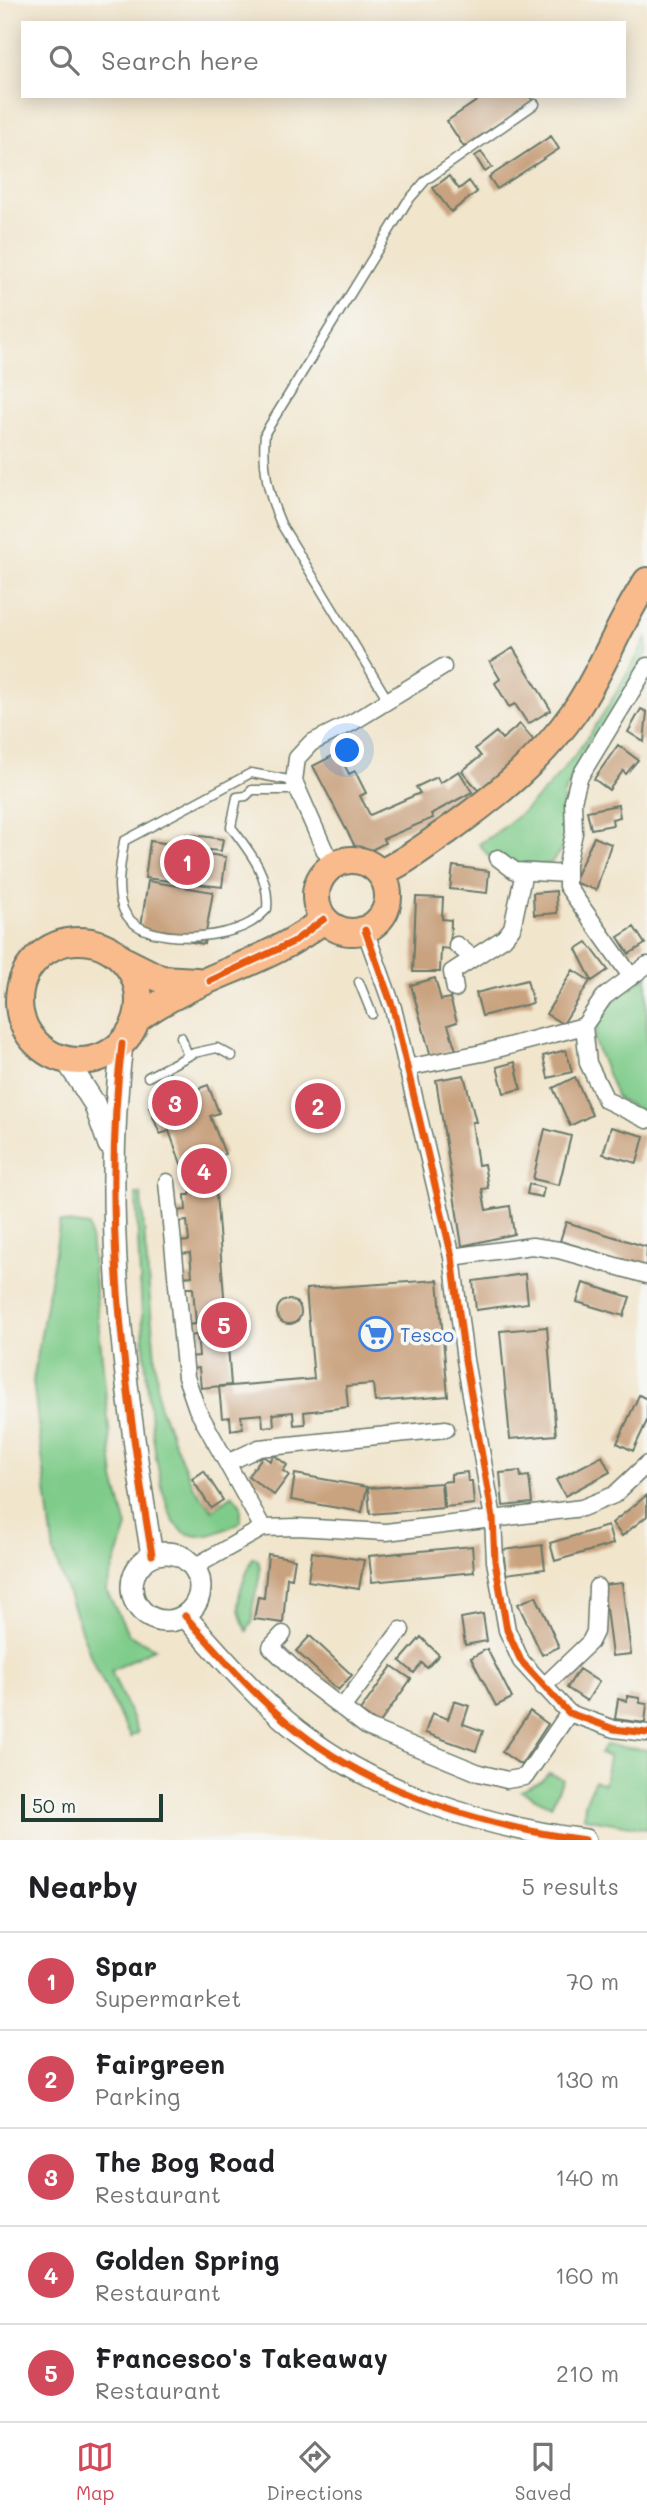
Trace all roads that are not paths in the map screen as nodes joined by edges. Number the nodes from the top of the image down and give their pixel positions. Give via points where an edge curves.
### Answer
1 (535, 104) dead end
2 (647, 581) edge
3 (647, 666) edge
4 (443, 667) dead end
5 (388, 700) junction
6 (296, 785) junction
7 (498, 858) dead end
8 (335, 864) junction
9 (524, 872) junction
10 (380, 873) junction
11 (567, 874) junction
12 (324, 919) junction
13 (365, 930) junction
14 (457, 945) dead end
15 (473, 958) junction
16 (123, 960) junction
17 (647, 965) edge
18 (25, 974) junction
19 (630, 975) junction
20 (210, 981) junction
21 (359, 982) dead end
22 (455, 989) dead end
23 (0, 992) edge
24 (372, 1014) dead end
25 (10, 1019) edge
26 (137, 1019) junction
27 (584, 1026) junction
28 (181, 1037) dead end
29 (122, 1044) junction
30 (188, 1056) junction
31 (233, 1056) dead end
32 (66, 1061) junction
33 (406, 1068) junction
34 (148, 1077) dead end
35 (647, 1120) edge
36 (112, 1154) junction
37 (167, 1182) dead end
38 (452, 1257) junction
39 (647, 1275) edge
40 (446, 1429) dead end
41 (227, 1463) junction
42 (647, 1464) edge
43 (493, 1518) junction
44 (263, 1528) junction
45 (152, 1555) junction
46 (194, 1567) junction
47 (597, 1587) dead end
48 (185, 1616) junction
49 (401, 1630) dead end
50 (283, 1634) dead end
51 (543, 1687) junction
52 (342, 1708) junction
53 (569, 1713) junction
54 (647, 1733) edge
55 (585, 1840) edge

1 - 5 lane via 426,180 407,202 265,433 264,470 281,524
2 - 10 main road via 576,709 528,768 491,800 399,865
3 - 11 street via 579,778
4 - 5 street
5 - 6 street via 311,743 297,758
6 - 6 lane via 251,773 124,841 119,883 125,914 152,933 183,936 225,932 250,923 267,909 268,895 259,866 231,827 237,797 252,790
6 - 8 street
7 - 9 street via 505,866
8 - 10 main road via 359,860
8 - 12 main road via 319,879 316,889
9 - 11 street
9 - 15 street via 512,928
10 - 13 main road via 386,883 387,905 382,916
11 - 19 street via 568,886
12 - 13 main road via 343,931
12 - 20 main road via 292,942
13 - 33 street via 393,1008
14 - 15 street
15 - 22 street via 452,972
16 - 18 main road via 90,941 70,941 36,958
16 - 20 main road via 161,979
16 - 26 main road via 137,988
17 - 19 street
18 - 23 main road
18 - 25 main road
19 - 27 street via 604,997
20 - 26 main road via 165,998
21 - 24 lane
25 - 32 main road via 38,1046
26 - 29 main road
27 - 33 street via 481,1054
27 - 35 street via 588,1063 606,1100
28 - 30 lane
29 - 32 main road via 106,1056
29 - 36 street
30 - 31 lane via 217,1048
30 - 34 lane
32 - 36 street via 94,1103
33 - 38 street
36 - 45 street via 127,1392
37 - 41 street via 186,1377 197,1409
38 - 39 street via 532,1246
38 - 43 street
40 - 41 street via 259,1448
41 - 44 street
42 - 43 street via 614,1494 582,1508
43 - 44 street via 386,1532
43 - 51 street via 507,1630 521,1661
44 - 46 street
45 - 46 street via 175,1554
45 - 48 street via 134,1573 131,1585 139,1609 160,1622
46 - 48 street via 201,1588
47 - 51 street via 595,1632 590,1642
48 - 55 street via 297,1731 349,1763 442,1808 524,1832
49 - 52 street
50 - 52 street via 271,1647
51 - 53 street
52 - 53 street via 379,1732 506,1780 525,1777
53 - 54 street via 614,1729

